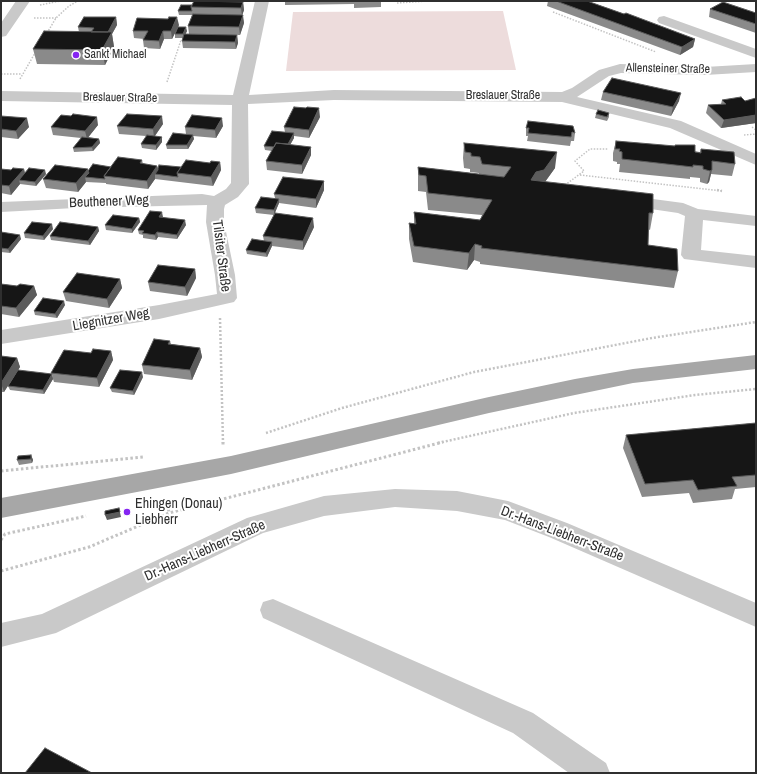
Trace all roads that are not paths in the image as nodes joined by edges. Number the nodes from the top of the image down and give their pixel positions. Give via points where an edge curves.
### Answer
1 (23, 1) edge
2 (262, 1) edge
3 (664, 20) dead end
4 (2, 31) edge
5 (756, 54) edge
6 (756, 68) edge
7 (564, 96) junction
8 (5, 97) edge
9 (240, 100) junction
10 (756, 160) edge
11 (608, 198) edge
12 (217, 202) junction
13 (1, 207) edge
14 (694, 214) junction
15 (756, 220) edge
16 (756, 262) edge
17 (220, 300) joint
18 (1, 338) edge
19 (756, 362) edge
20 (1, 508) edge
21 (273, 610) dead end
22 (756, 615) edge
23 (1, 635) edge
24 (595, 773) edge

1 - 4 street
2 - 9 street
3 - 5 street
6 - 7 street, Allensteiner Straße via 705,71 620,68 604,73 577,91
7 - 9 street, Breslauer Straße via 334,95
7 - 10 street, Breslauer Straße via 575,101 676,124
8 - 9 street, Breslauer Straße
9 - 12 street, Tilsiter Straße via 240,184 232,193
11 - 14 street via 683,208
12 - 13 street, Beuthener Weg via 202,199 76,202
12 - 17 street, Tilsiter Straße via 216,222 227,298
14 - 15 street
14 - 16 street via 691,255
17 - 18 street, Liegnitzer Weg
19 - 20 main road via 633,376 575,387 231,465
21 - 24 street via 523,723
22 - 23 street, Dr.-Hans-Liebherr-Straße via 508,511 457,501 395,498 324,506 256,525 46,625

